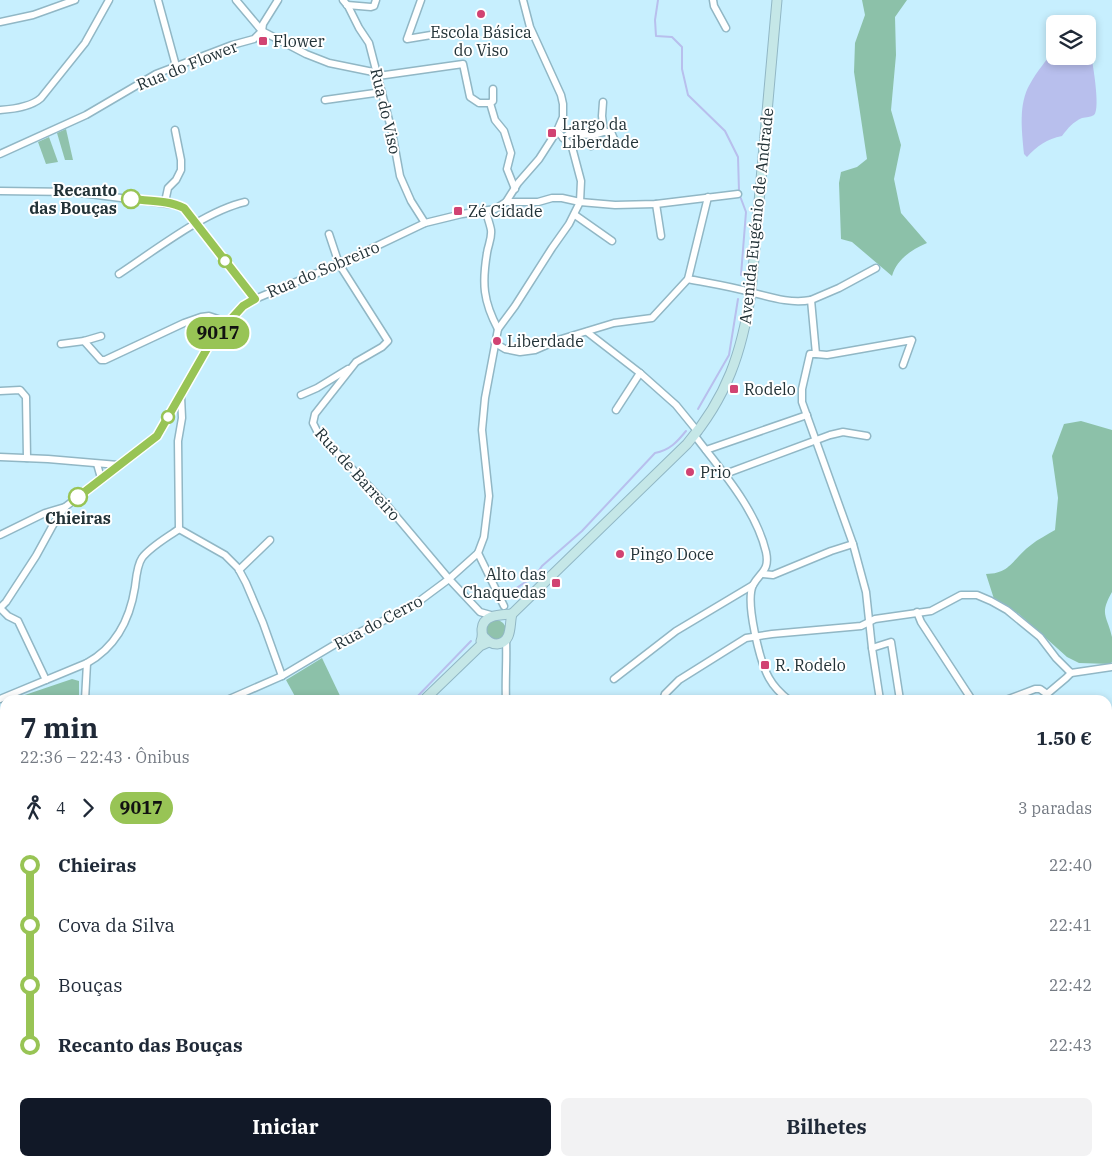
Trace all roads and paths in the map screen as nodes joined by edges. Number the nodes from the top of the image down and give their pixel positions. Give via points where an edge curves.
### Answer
1 (75, 0) edge
2 (109, 0) edge
3 (158, 0) edge
4 (236, 0) edge
5 (278, 0) edge
6 (376, 0) edge
7 (421, 0) edge
8 (523, 0) edge
9 (713, 0) edge
10 (777, 0) edge
11 (345, 2) edge
12 (0, 22) edge
13 (726, 28) dead end
14 (262, 31) junction
15 (449, 32) dead end
16 (176, 66) junction
17 (378, 74) junction
18 (492, 89) dead end
19 (382, 92) junction
20 (325, 100) dead end
21 (603, 102) dead end
22 (490, 103) junction
23 (0, 110) edge
24 (175, 130) dead end
25 (557, 131) junction
26 (604, 132) junction
27 (592, 135) junction
28 (563, 138) junction
29 (615, 142) dead end
30 (591, 146) dead end
31 (0, 154) edge
32 (515, 189) junction
33 (0, 191) edge
34 (738, 194) dead end
35 (708, 197) junction
36 (165, 202) junction
37 (246, 202) dead end
38 (506, 202) junction
39 (580, 202) junction
40 (656, 204) junction
41 (486, 211) junction
42 (574, 215) junction
43 (425, 223) junction
44 (196, 224) junction
45 (329, 234) dead end
46 (660, 236) dead end
47 (612, 241) dead end
48 (339, 264) junction
49 (876, 268) dead end
50 (119, 274) dead end
51 (688, 279) junction
52 (751, 292) junction
53 (255, 299) junction
54 (811, 300) junction
55 (227, 322) junction
56 (498, 329) junction
57 (587, 332) junction
58 (101, 336) dead end
59 (84, 341) junction
60 (61, 344) dead end
61 (495, 344) junction
62 (816, 354) junction
63 (903, 365) dead end
64 (351, 368) junction
65 (640, 373) junction
66 (0, 391) edge
67 (181, 395) junction
68 (301, 395) dead end
69 (616, 410) dead end
70 (807, 416) junction
71 (696, 434) junction
72 (868, 436) dead end
73 (815, 440) junction
74 (706, 450) junction
75 (0, 457) edge
76 (27, 458) junction
77 (97, 464) junction
78 (119, 465) junction
79 (725, 474) junction
80 (101, 478) junction
81 (65, 507) junction
82 (179, 529) junction
83 (0, 534) edge
84 (270, 540) dead end
85 (854, 544) junction
86 (478, 553) junction
87 (239, 570) junction
88 (763, 574) junction
89 (449, 579) junction
90 (753, 586) junction
91 (504, 606) dead end
92 (0, 608) edge
93 (480, 612) junction
94 (917, 612) junction
95 (512, 614) junction
96 (496, 616) junction
97 (870, 621) junction
98 (509, 624) junction
99 (756, 636) junction
100 (492, 638) junction
101 (872, 648) junction
102 (87, 663) junction
103 (1112, 667) edge
104 (1070, 673) junction
105 (282, 676) junction
106 (614, 679) dead end
107 (46, 680) junction
108 (10, 695) edge
109 (85, 695) edge
110 (238, 695) edge
111 (429, 695) edge
112 (506, 695) edge
113 (665, 695) edge
114 (783, 695) edge
115 (879, 695) edge
116 (899, 695) edge
117 (969, 695) edge
118 (1019, 695) edge

1 - 12 street via 33,15
2 - 23 street via 85,43 41,98 29,105
3 - 16 street
4 - 14 street
5 - 14 street
6 - 11 street via 371,7
7 - 15 street via 407,39
8 - 25 street via 530,28 561,95 563,117
9 - 13 street
10 - 52 main road, Avenida Eugénio de Andrade
11 - 17 street, Rua do Viso via 369,43
14 - 16 street, Rua do Flower via 254,39
14 - 17 street via 329,63
16 - 31 street, Rua do Flower via 140,82 77,120
17 - 19 street, Rua do Viso
17 - 22 street via 463,64 470,97 479,103
18 - 22 street via 494,96
19 - 20 street
19 - 43 street, Rua do Viso via 400,176
21 - 26 street
22 - 32 street via 494,120 504,131 512,152 507,169
24 - 36 street via 181,170 168,188
25 - 28 street
25 - 32 street
26 - 27 street
26 - 29 street via 611,132
27 - 28 street via 569,134
27 - 30 street
28 - 39 street via 572,147 581,181
32 - 38 street
33 - 36 street via 73,192
34 - 35 street
35 - 40 street
35 - 51 street
36 - 44 street via 184,208
37 - 44 street
38 - 39 street via 562,198
38 - 41 street, Rua do Sobreiro
39 - 40 street
39 - 42 street
40 - 46 street
41 - 43 street, Rua do Sobreiro
41 - 56 street via 491,240 484,267 485,298
42 - 47 street
42 - 56 street
43 - 48 street, Rua do Sobreiro
44 - 50 street
44 - 53 street
45 - 48 street
48 - 53 street, Rua do Sobreiro
48 - 64 street, Rua de Barreiro via 388,341
49 - 54 street
51 - 52 street
51 - 57 street via 652,318 614,323
52 - 54 street via 779,300
52 - 71 main road, Avenida Eugénio de Andrade via 738,355 725,388
53 - 55 street, Rua do Sobreiro
54 - 62 street
55 - 59 street via 201,317 105,360 101,360
55 - 67 street, Rua do Sobreiro via 212,340
56 - 61 street
57 - 61 street via 520,352
57 - 65 street
58 - 59 street
59 - 60 street
61 - 86 street via 482,430 489,496 484,537
62 - 63 street via 827,355 912,340
62 - 70 street via 810,354 802,389
64 - 68 street
64 - 89 street, Rua de Barreiro via 315,414 313,423
65 - 69 street
65 - 71 street via 676,405
66 - 76 street via 20,390 26,397
67 - 78 street, Rua do Sobreiro via 157,436
67 - 82 street
70 - 73 street
70 - 74 street
71 - 74 street
71 - 95 main road, Avenida Eugénio de Andrade
72 - 73 street via 843,432
73 - 79 street
73 - 85 street
74 - 79 street
75 - 76 street
76 - 77 street
77 - 78 street
77 - 80 street
78 - 80 street, Rua do Sobreiro
79 - 88 street via 751,516 766,552
80 - 81 street, Rua do Sobreiro
81 - 83 street
81 - 92 street
82 - 87 street via 225,555
82 - 102 street via 141,559 127,620 112,644
84 - 87 street
85 - 88 street via 773,574
85 - 97 street
86 - 89 street, Rua do Cerro
86 - 91 street
87 - 105 street
88 - 90 street
89 - 93 street, Rua de Barreiro
89 - 105 street, Rua do Cerro via 410,608 339,642
90 - 99 street via 752,615
90 - 106 street via 676,631
92 - 107 street via 18,621
93 - 96 street
93 - 100 street
94 - 97 street
94 - 104 street via 931,611 960,595 976,595 1024,623
94 - 117 street
95 - 96 main road
95 - 98 main road, Avenida Eugénio de Andrade
96 - 98 main road via 503,617
96 - 100 main road via 486,619
97 - 99 street via 849,628
97 - 101 street
98 - 100 main road, Avenida Eugénio de Andrade via 510,632
99 - 113 street via 746,638 679,680
99 - 114 street via 761,660
100 - 111 main road
100 - 112 street via 507,652
101 - 115 street
101 - 116 street via 891,642
102 - 107 street
102 - 109 street
103 - 104 street
104 - 118 street via 1048,694 1035,689
105 - 110 street, Rua do Cerro
107 - 108 street

